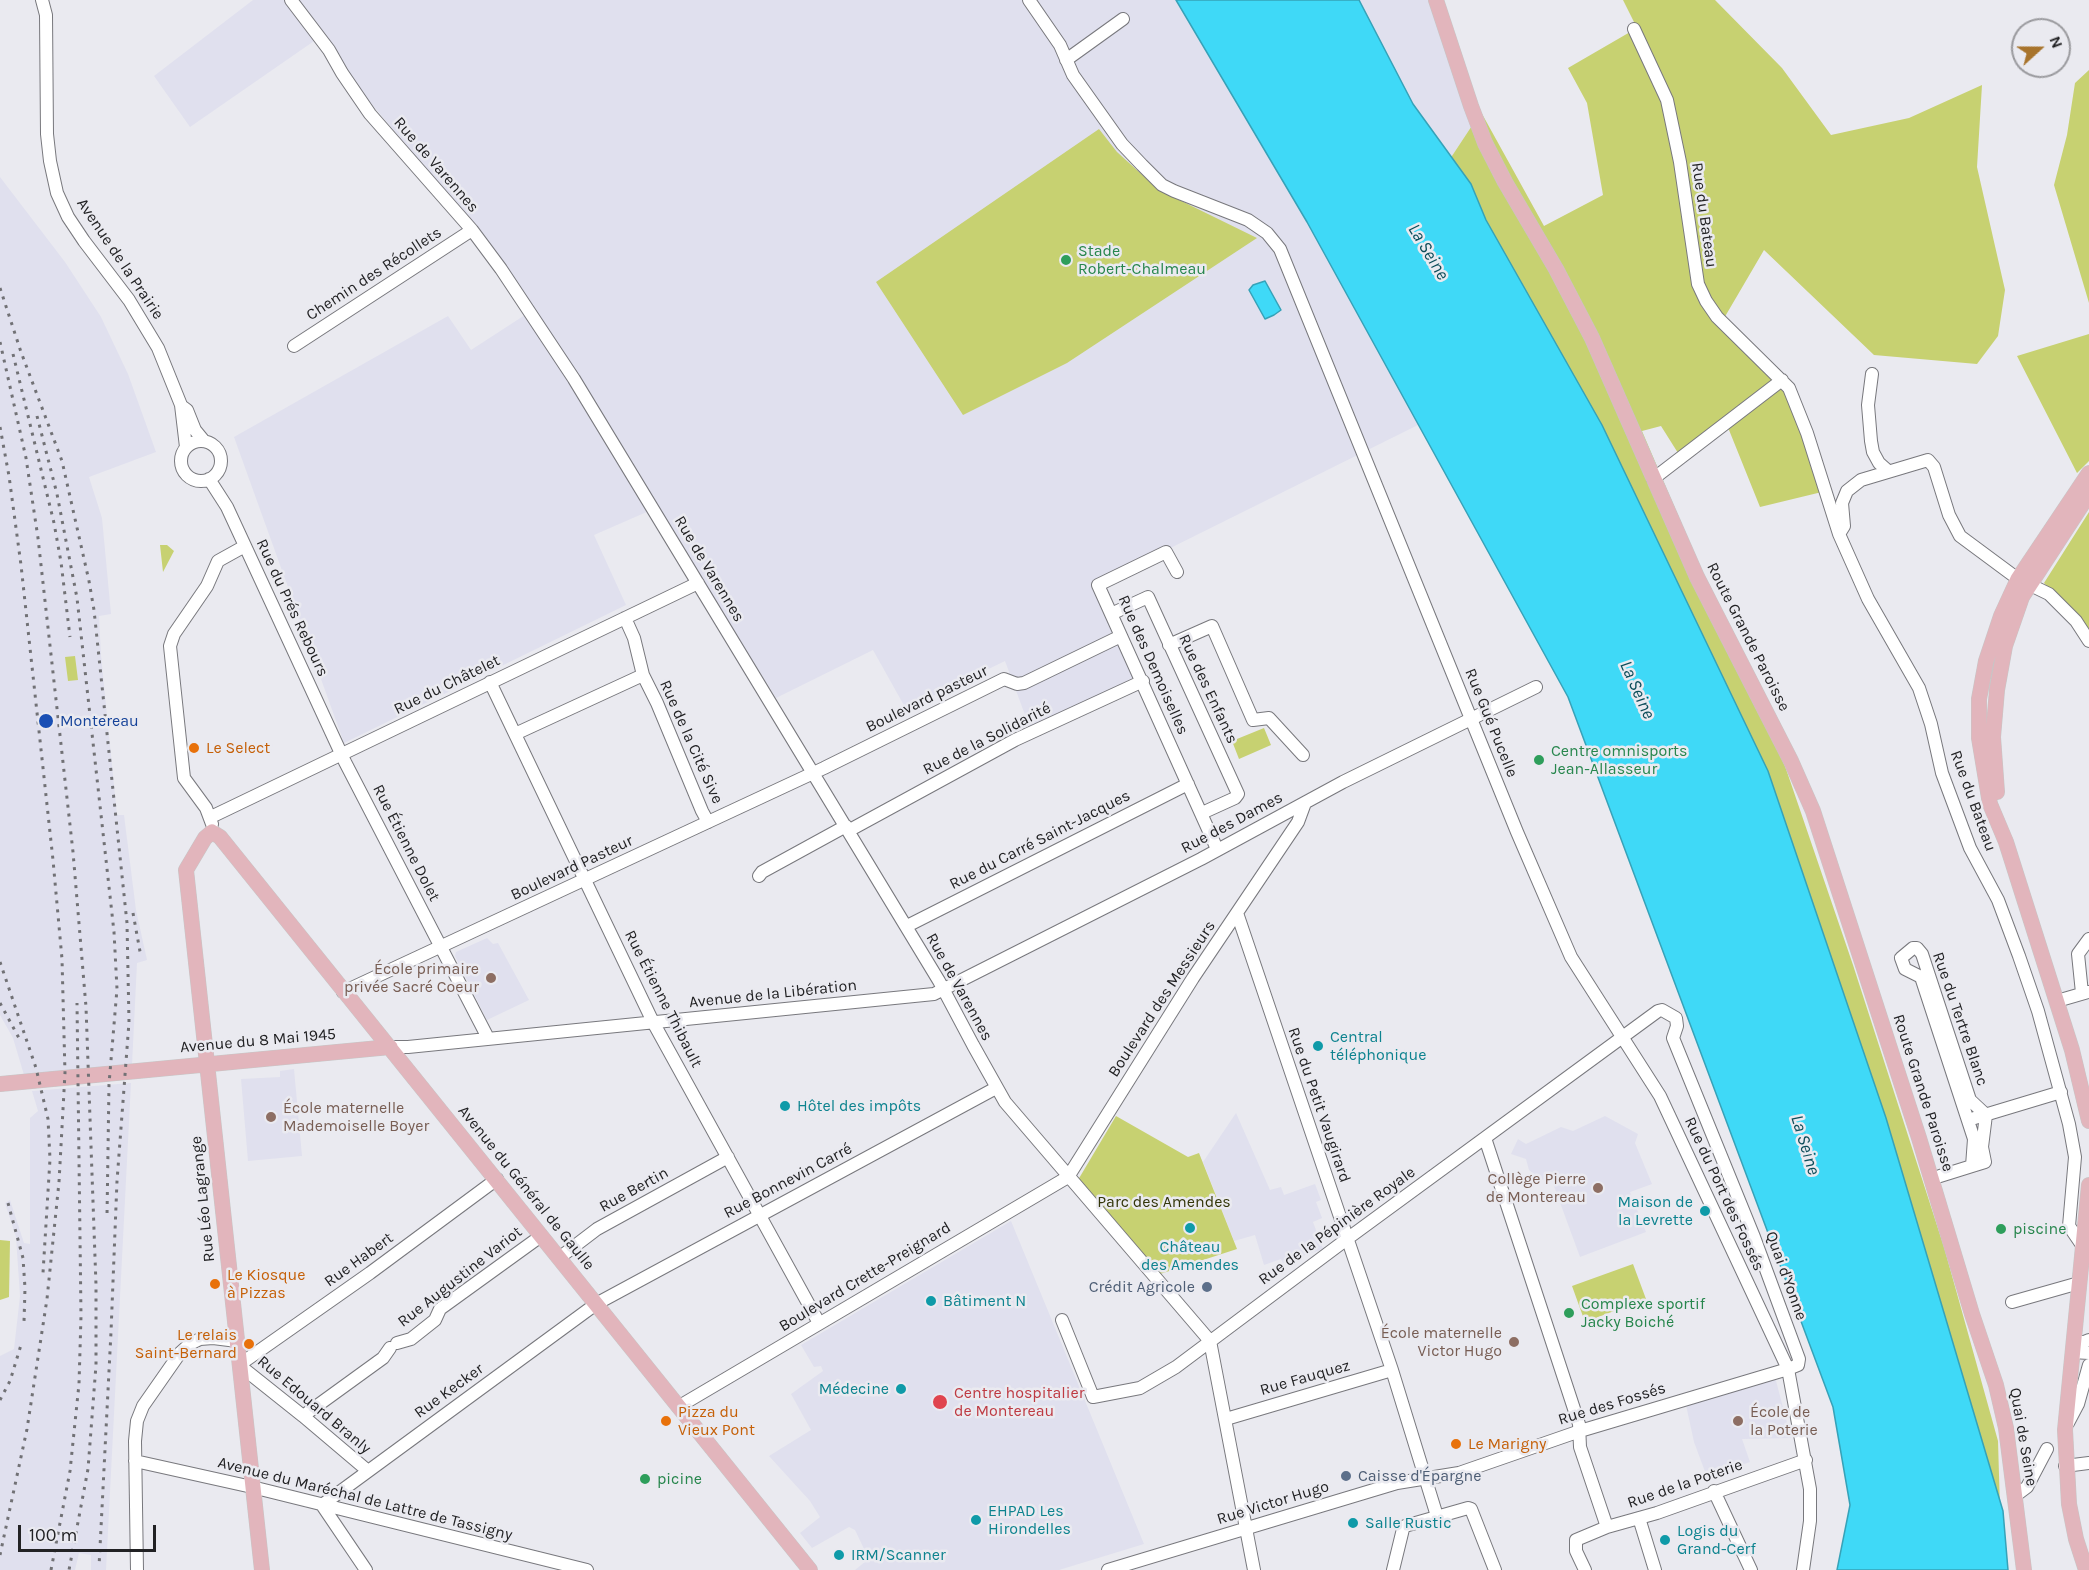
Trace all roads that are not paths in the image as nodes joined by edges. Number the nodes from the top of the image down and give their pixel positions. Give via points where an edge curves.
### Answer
1 (42, 0) edge
2 (291, 0) edge
3 (1029, 0) edge
4 (1436, 0) edge
5 (1123, 19) dead end
6 (1634, 29) dead end
7 (1066, 60) junction
8 (472, 230) junction
9 (294, 346) dead end
10 (1872, 375) dead end
11 (1782, 380) junction
12 (181, 405) junction
13 (204, 441) junction
14 (186, 447) junction
15 (1888, 471) junction
16 (2089, 473) edge
17 (209, 479) junction
18 (1653, 479) junction
19 (2089, 494) edge
20 (1839, 534) junction
21 (245, 546) junction
22 (1177, 572) dead end
23 (2024, 581) junction
24 (698, 583) junction
25 (1111, 614) junction
26 (625, 618) junction
27 (1122, 636) junction
28 (2089, 640) edge
29 (1169, 645) junction
30 (643, 675) junction
31 (1143, 681) junction
32 (490, 682) junction
33 (1536, 687) dead end
34 (1472, 719) junction
35 (515, 734) junction
36 (341, 754) junction
37 (1303, 755) dead end
38 (813, 773) junction
39 (1188, 784) junction
40 (1305, 803) junction
41 (1202, 813) junction
42 (1282, 815) junction
43 (708, 822) junction
44 (211, 824) junction
45 (847, 828) junction
46 (1287, 840) junction
47 (1217, 849) junction
48 (759, 876) dead end
49 (585, 880) junction
50 (1237, 913) junction
51 (907, 926) junction
52 (2089, 939) edge
53 (441, 947) junction
54 (944, 989) junction
55 (343, 992) junction
56 (2086, 992) edge
57 (2057, 1001) junction
58 (1658, 1011) joint
59 (653, 1022) junction
60 (1623, 1037) junction
61 (488, 1038) junction
62 (390, 1047) junction
63 (207, 1064) junction
64 (0, 1084) edge
65 (996, 1088) junction
66 (2061, 1092) junction
67 (1986, 1115) junction
68 (1968, 1120) junction
69 (2089, 1121) edge
70 (1485, 1138) junction
71 (728, 1157) junction
72 (1972, 1166) junction
73 (1940, 1176) dead end
74 (1068, 1177) junction
75 (497, 1179) junction
76 (2089, 1185) edge
77 (760, 1215) junction
78 (541, 1236) junction
79 (1347, 1239) junction
80 (2082, 1245) junction
81 (559, 1258) junction
82 (2079, 1283) junction
83 (2012, 1302) dead end
84 (596, 1304) junction
85 (1972, 1314) joint
86 (1062, 1320) dead end
87 (819, 1323) junction
88 (2089, 1340) edge
89 (237, 1341) junction
90 (1210, 1341) junction
91 (2072, 1347) junction
92 (2089, 1353) edge
93 (239, 1365) junction
94 (2089, 1365) edge
95 (1788, 1369) junction
96 (1392, 1370) junction
97 (678, 1407) junction
98 (303, 1416) junction
99 (1226, 1419) junction
100 (2065, 1430) junction
101 (1580, 1431) junction
102 (2047, 1449) dead end
103 (1806, 1460) junction
104 (135, 1461) junction
105 (2089, 1463) edge
106 (2065, 1466) junction
107 (368, 1472) junction
108 (1448, 1475) joint
109 (1425, 1479) junction
110 (252, 1487) junction
111 (1714, 1491) junction
112 (2015, 1496) junction
113 (322, 1505) junction
114 (1437, 1516) junction
115 (1639, 1518) junction
116 (1247, 1527) junction
117 (1607, 1527) junction
118 (1139, 1566) edge
119 (136, 1570) edge
120 (262, 1570) edge
121 (366, 1570) edge
122 (587, 1570) edge
123 (810, 1570) edge
124 (1108, 1570) edge
125 (1254, 1570) edge
126 (1393, 1570) edge
127 (1495, 1570) edge
128 (1585, 1570) edge
129 (1655, 1570) edge
130 (1750, 1570) edge
131 (1803, 1570) edge
132 (2024, 1570) edge
133 (2086, 1570) edge

1 - 12 street, Avenue de la Prairie via 46,15 47,134 59,198 84,241 141,318
2 - 8 street, Rue de Varennes via 370,114
3 - 7 street, Rue Gué Pucelle
4 - 18 main road, Route Grande Paroisse via 1485,142 1592,338
5 - 7 street
6 - 11 street, Rue du Bateau via 1667,100 1698,284 1717,316
7 - 34 street, Rue Gué Pucelle via 1122,144 1162,184 1248,220 1267,233 1280,249
8 - 9 street, Chemin des Récollets
8 - 24 street, Rue de Varennes via 574,380
10 - 15 street via 1868,405 1871,441 1879,463
11 - 18 street
11 - 20 street, Rue du Bateau via 1807,433
12 - 13 street, Avenue de la Prairie
12 - 14 street, Avenue de la Prairie
13 - 14 street
13 - 17 street via 215,447 221,460
14 - 17 street via 181,458 184,471 193,479
15 - 20 street via 1861,480 1847,491 1842,503 1844,526
15 - 23 street via 1928,460 1960,536
16 - 23 main road
17 - 21 street, Rue du Prés Rebours
18 - 85 main road, Route Grande Paroisse via 1813,811
19 - 23 main road
20 - 66 street, Rue du Bateau via 1868,599 1919,688 1942,773 1970,848 1998,900 2019,956
21 - 36 street, Rue du Prés Rebours
21 - 44 street via 218,561 170,646 184,778
22 - 25 street, Rue des Demoiselles via 1166,552 1098,585
23 - 28 street via 2049,594
23 - 57 main road via 2001,616 1986,661 1979,699 1979,738 1990,804
24 - 26 street, Rue du Châtelet
24 - 38 street, Rue de Varennes
25 - 27 street, Rue des Demoiselles
25 - 29 street, Rue des Enfants via 1148,597
26 - 30 street, Rue de la Cité Sive
26 - 32 street, Rue du Châtelet
27 - 31 street, Rue des Demoiselles
27 - 38 street, Boulevard pasteur via 1024,683 1004,679
29 - 37 street via 1212,626 1253,720 1269,718
29 - 41 street, Rue des Enfants via 1238,794
30 - 35 street, Rue de la Cité Sive
30 - 43 street, Rue de la Cité Sive
31 - 39 street, Rue des Demoiselles
31 - 45 street, Rue de la Solidarité via 1016,740
32 - 35 street, Rue Étienne Thibault
32 - 36 street, Rue du Châtelet
33 - 34 street, Rue des Dames
34 - 40 street, Rue des Dames
34 - 60 street, Rue Gué Pucelle via 1571,957
35 - 49 street, Rue Étienne Thibault
36 - 44 street, Rue du Châtelet
36 - 53 street, Rue Étienne Dolet
38 - 43 street, Boulevard Pasteur
38 - 45 street, Rue de Varennes
39 - 41 street, Rue des Demoiselles
39 - 51 street, Rue du Carré Saint-Jacques
40 - 42 street, Rue des Dames
40 - 46 street, Boulevard des Messieurs
41 - 47 street, Rue des Demoiselles
42 - 46 street
42 - 47 street, Rue des Dames
43 - 49 street, Boulevard Pasteur
44 - 55 main road, Avenue du Général de Gaulle
44 - 63 main road, Rue Léo Lagrange via 186,870
45 - 48 street, Rue de la Solidarité
45 - 51 street, Rue de Varennes
46 - 50 street, Boulevard des Messieurs
47 - 54 street, Rue des Dames
49 - 53 street, Boulevard Pasteur
49 - 59 street, Rue Étienne Thibault
50 - 74 street, Boulevard des Messieurs
50 - 79 street, Rue du Petit Vaugirard
51 - 54 street, Rue de Varennes
52 - 56 street via 2078,954
53 - 55 street, Boulevard Pasteur
53 - 61 street, Rue Étienne Dolet
54 - 59 street, Avenue de la Libération via 934,994
54 - 65 street, Rue de Varennes
55 - 62 main road, Avenue du Général de Gaulle
56 - 57 street
57 - 69 main road
58 - 60 street, Rue de la Pépinière Royale
58 - 95 street, Quai d'Yonne via 1676,1018 1673,1038 1799,1359 1798,1365
59 - 61 street, Avenue de la Libération
59 - 71 street, Rue Étienne Thibault
60 - 70 street, Rue de la Pépinière Royale
60 - 95 street, Rue du Port des Fossés via 1660,1096
61 - 62 street, Avenue de la Libération
62 - 63 main road, Avenue du 8 Mai 1945
62 - 75 main road, Avenue du Général de Gaulle
63 - 64 main road, Avenue du 8 Mai 1945
63 - 89 main road, Rue Léo Lagrange
65 - 74 street, Rue de Varennes
65 - 77 street, Rue Bonnevin Carré
66 - 67 street
66 - 80 street, Rue du Bateau via 2075,1157 2069,1226
67 - 68 street
67 - 68 street, Rue du Tertre Blanc via 1970,1100 1922,954 1913,948 1901,958 1905,969 1921,977
67 - 72 street via 1982,1147 1985,1161
68 - 72 street, Rue du Tertre Blanc via 1974,1139
70 - 79 street, Rue de la Pépinière Royale
70 - 101 street
71 - 77 street, Rue Étienne Thibault
71 - 81 street, Rue Bertin via 597,1230
72 - 73 street
74 - 87 street, Boulevard Crette-Preignard
74 - 90 street, Rue de Varennes
75 - 78 main road, Avenue du Général de Gaulle
75 - 93 street, Rue Habert
76 - 80 main road
77 - 84 street, Rue Bonnevin Carré
77 - 87 street, Rue Étienne Thibault
78 - 81 main road, Avenue du Général de Gaulle
78 - 98 street, Rue Augustine Variot via 440,1309 435,1320 411,1339 394,1346
79 - 90 street, Rue de la Pépinière Royale
79 - 96 street, Rue du Petit Vaugirard
80 - 82 main road
81 - 84 main road, Avenue du Général de Gaulle
82 - 83 street
82 - 91 main road
84 - 97 main road, Avenue du Général de Gaulle
84 - 107 street, Rue Kecker
85 - 112 main road, Quai de Seine via 1996,1385
86 - 90 street, Rue de la Pépinière Royale via 1093,1397 1140,1388
87 - 97 street, Boulevard Crette-Preignard
88 - 91 street
89 - 93 main road, Rue Léo Lagrange
89 - 104 street via 200,1340 180,1353 143,1406 137,1421
90 - 99 street
91 - 92 street
91 - 100 main road
93 - 98 street, Rue Edouard Branly
93 - 110 main road, Rue Léo Lagrange
94 - 100 street via 2078,1404
95 - 101 street, Rue des Fossés
95 - 103 street, Quai d'Yonne
96 - 99 street, Rue Fauquez
96 - 109 street, Rue du Petit Vaugirard
97 - 123 main road, Avenue du Général de Gaulle
98 - 107 street, Rue Edouard Branly
99 - 116 street
100 - 106 main road
101 - 108 street, Rue des Fossés
101 - 117 street via 1580,1447
102 - 112 street via 2027,1487
103 - 111 street, Rue de la Poterie
103 - 131 street, Quai d'Yonne via 1810,1521
104 - 110 street, Avenue du Maréchal de Lattre de Tassigny
104 - 119 street
105 - 106 street
106 - 133 main road via 2076,1539
107 - 113 street, Rue Kecker
108 - 109 street, Rue Victor Hugo
109 - 114 street, Rue du Petit Vaugirard
109 - 116 street, Rue Victor Hugo via 1397,1483
110 - 113 street, Avenue du Maréchal de Lattre de Tassigny
110 - 120 main road, Rue Léo Lagrange
111 - 115 street, Rue de la Poterie
111 - 130 street
112 - 132 main road, Quai de Seine
113 - 121 street
113 - 122 street, Avenue du Maréchal de Lattre de Tassigny
114 - 126 street via 1402,1529
114 - 127 street via 1471,1509
115 - 117 street, Rue de la Poterie
115 - 129 street
116 - 118 street, Rue Victor Hugo
116 - 125 street
117 - 128 street, Rue de la Poterie via 1576,1540 1576,1551
118 - 124 street, Rue Victor Hugo

